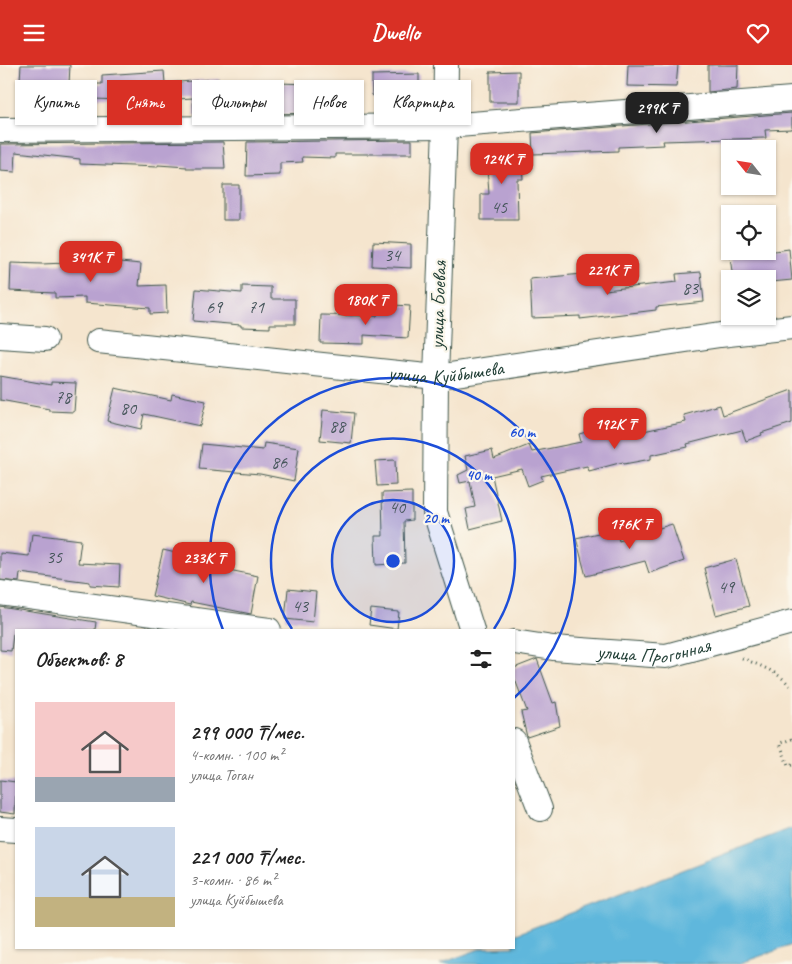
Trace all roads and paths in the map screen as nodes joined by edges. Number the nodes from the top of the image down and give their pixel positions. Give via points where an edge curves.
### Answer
1 (446, 65) edge
2 (792, 99) edge
3 (446, 126) junction
4 (0, 130) edge
5 (792, 327) edge
6 (0, 335) edge
7 (45, 339) dead end
8 (98, 341) dead end
9 (436, 377) junction
10 (0, 593) edge
11 (792, 622) edge
12 (262, 629) edge
13 (472, 629) edge
14 (515, 642) edge
15 (716, 642) junction
16 (792, 689) edge
17 (792, 739) edge
18 (515, 744) edge
19 (792, 765) edge
20 (540, 809) dead end
21 (0, 829) edge
22 (15, 830) edge

1 - 3 street, улица Боевая
2 - 3 street
3 - 4 street
3 - 9 street, улица Боевая
5 - 9 street, улица Куйбышева
6 - 7 street
8 - 9 street, улица Куйбышева
9 - 13 street, улица Боевая via 435,512
10 - 12 street
11 - 15 street, улица Прогонная
14 - 15 street, улица Прогонная via 666,656
15 - 16 path via 724,651 772,671 787,681
17 - 19 path via 780,743 788,766
18 - 20 street
21 - 22 street

